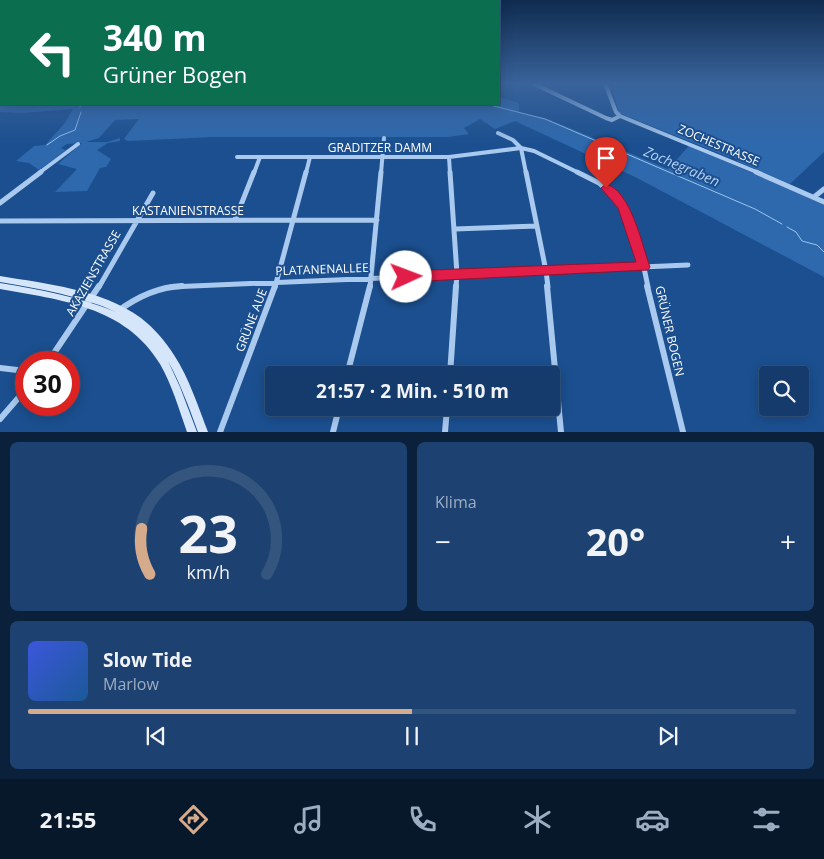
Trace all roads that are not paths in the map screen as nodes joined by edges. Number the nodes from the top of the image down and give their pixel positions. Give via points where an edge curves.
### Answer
1 (574, 103) edge
2 (613, 103) edge
3 (620, 116) junction
4 (498, 133) dead end
5 (384, 138) dead end
6 (78, 144) dead end
7 (521, 148) junction
8 (237, 156) dead end
9 (260, 157) junction
10 (310, 157) junction
11 (382, 157) junction
12 (449, 158) junction
13 (824, 189) edge
14 (153, 193) dead end
15 (814, 197) junction
16 (824, 202) edge
17 (0, 203) edge
18 (137, 220) junction
19 (235, 220) junction
20 (293, 220) junction
21 (377, 220) junction
22 (0, 221) edge
23 (537, 226) junction
24 (455, 230) junction
25 (688, 265) dead end
26 (643, 267) junction
27 (546, 271) junction
28 (457, 274) junction
29 (372, 278) junction
30 (0, 280) edge
31 (278, 281) junction
32 (0, 286) edge
33 (91, 301) junction
34 (118, 311) junction
35 (56, 351) edge
36 (350, 366) edge
37 (451, 366) edge
38 (0, 368) edge
39 (15, 369) edge
40 (15, 402) edge
41 (337, 416) edge
42 (446, 416) edge
43 (0, 419) edge
44 (192, 432) edge
45 (203, 432) edge
46 (220, 432) edge
47 (333, 432) edge
48 (445, 432) edge
49 (561, 432) edge
50 (683, 432) edge

1 - 3 street, ZOCHESTRASSE via 612,120
2 - 3 street
3 - 15 street, ZOCHESTRASSE
4 - 7 street, GRÜNER BOGEN
5 - 11 street
6 - 17 street
7 - 12 street, GRADITZER DAMM
7 - 23 street
7 - 26 street, GRÜNER BOGEN via 534,151 599,183 614,194 624,207
8 - 9 street, GRADITZER DAMM
9 - 10 street, GRADITZER DAMM
9 - 19 street
10 - 11 street, GRADITZER DAMM
10 - 20 street, GRÜNE AUE
11 - 12 street, GRADITZER DAMM
11 - 21 street
12 - 24 street
13 - 15 street
14 - 18 street, AKAZIENSTRASSE
15 - 16 street, ZOCHESTRASSE
18 - 19 street, KASTANIENSTRASSE
18 - 22 street, KASTANIENSTRASSE
18 - 33 street, AKAZIENSTRASSE
19 - 20 street, KASTANIENSTRASSE
20 - 21 street, KASTANIENSTRASSE
20 - 31 street, GRÜNE AUE
21 - 29 street
23 - 24 street
23 - 27 street
24 - 28 street
25 - 26 street, PLATANENALLEE
26 - 27 street, PLATANENALLEE
26 - 50 street, GRÜNER BOGEN
27 - 28 street, PLATANENALLEE
27 - 49 street
28 - 29 street, PLATANENALLEE
28 - 37 street
29 - 31 street, PLATANENALLEE
29 - 36 street
30 - 33 street
31 - 34 street, PLATANENALLEE via 171,286 147,293
31 - 46 street, GRÜNE AUE
32 - 33 street
33 - 34 street
33 - 35 street, AKAZIENSTRASSE
34 - 44 street via 159,354
34 - 45 street via 144,326 162,343 179,373
38 - 39 street
40 - 43 street
41 - 47 street
42 - 48 street

